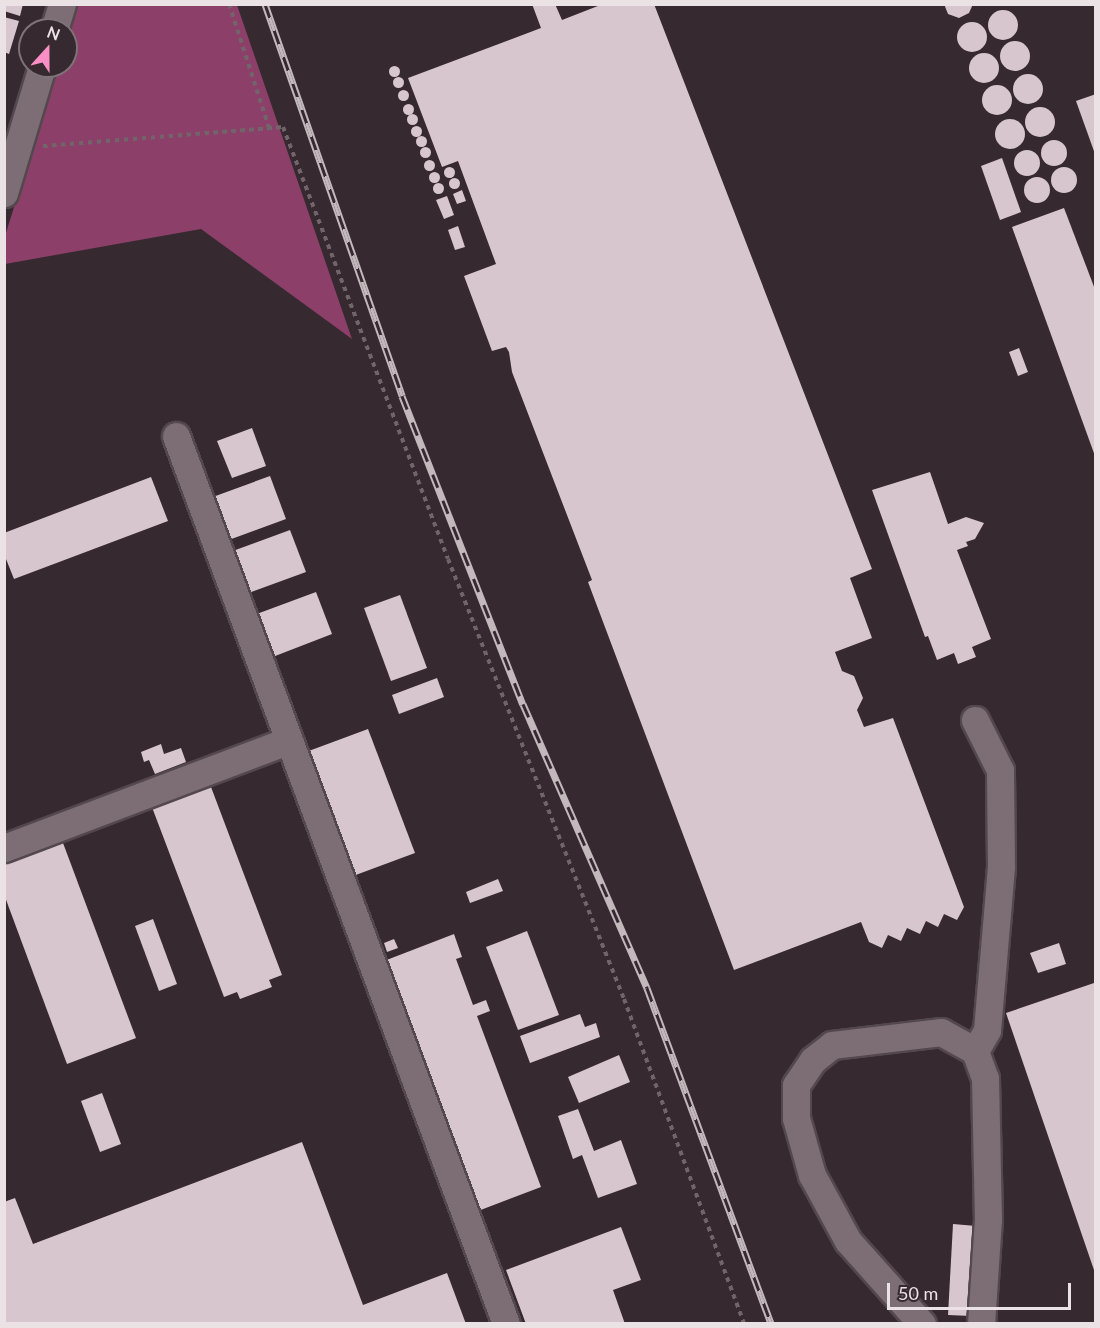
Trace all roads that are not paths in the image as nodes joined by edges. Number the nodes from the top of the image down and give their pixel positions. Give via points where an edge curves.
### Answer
1 (37, 78) edge
2 (10, 147) edge
3 (4, 193) edge
4 (176, 436) dead end
5 (975, 720) dead end
6 (287, 741) junction
7 (4, 848) edge
8 (975, 1051) junction
9 (506, 1323) edge
10 (922, 1323) edge
11 (981, 1323) edge

1 - 2 street
2 - 3 street
4 - 6 street
5 - 8 street via 1000,770 1001,867 987,1030
6 - 7 street
6 - 9 street
8 - 10 street via 941,1032 832,1045 813,1060 796,1085 796,1118 812,1175 848,1242
8 - 11 street via 985,1078 988,1219

